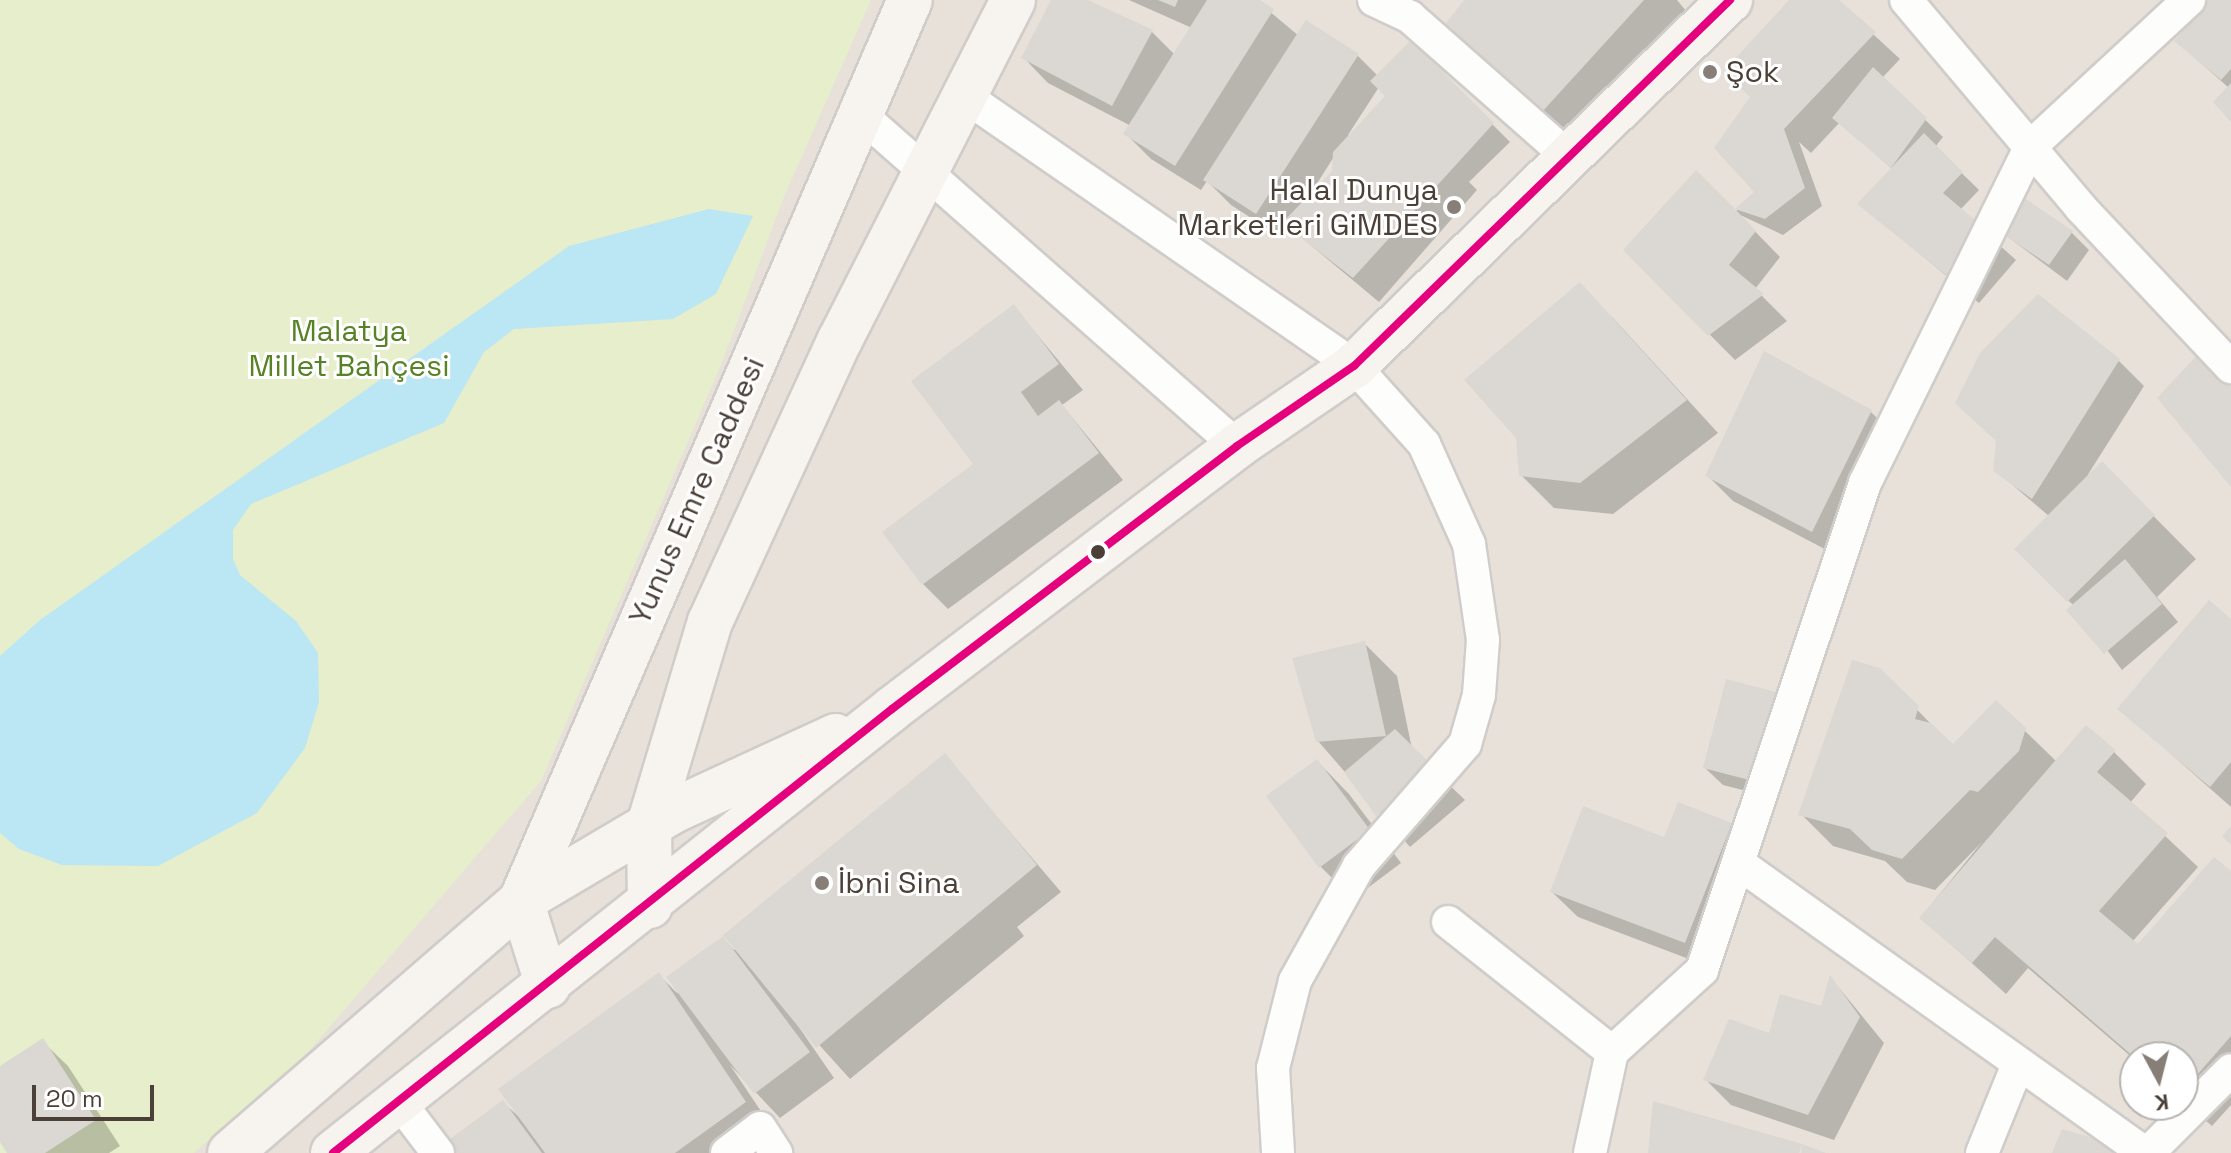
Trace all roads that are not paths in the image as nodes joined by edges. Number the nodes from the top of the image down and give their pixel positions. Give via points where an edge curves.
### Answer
1 (910, 0) edge
2 (1013, 0) edge
3 (1374, 0) edge
4 (1730, 0) edge
5 (1906, 0) edge
6 (2189, 0) edge
7 (966, 97) junction
8 (861, 115) junction
9 (2030, 147) junction
10 (1569, 157) junction
11 (927, 172) junction
12 (1354, 366) junction
13 (2231, 367) edge
14 (1237, 446) junction
15 (892, 709) junction
16 (649, 825) junction
17 (1741, 865) junction
18 (521, 901) junction
19 (650, 906) junction
20 (1448, 922) dead end
21 (548, 986) junction
22 (1612, 1052) junction
23 (2017, 1067) junction
24 (2231, 1070) edge
25 (400, 1103) junction
26 (230, 1153) edge
27 (333, 1153) edge
28 (438, 1153) edge
29 (727, 1153) edge
30 (776, 1153) edge
31 (1278, 1153) edge
32 (1590, 1153) edge
33 (1982, 1153) edge
34 (2146, 1153) edge

1 - 8 main road, Yunus Emre Caddesi
2 - 7 main road
3 - 10 street via 1410,17
4 - 10 main road
5 - 9 street
6 - 9 street
7 - 11 main road
7 - 12 street
8 - 11 street
8 - 18 main road, Yunus Emre Caddesi
9 - 13 street
9 - 17 street via 1865,483
10 - 12 main road
11 - 14 street
11 - 16 main road via 840,340 710,622
12 - 14 main road
12 - 31 street via 1424,444 1469,544 1483,640 1479,695 1465,744 1359,866 1295,981 1273,1068
14 - 15 main road
15 - 16 main road
15 - 19 main road
16 - 18 main road
16 - 19 main road
17 - 22 street via 1702,970
17 - 23 street
18 - 21 main road
18 - 26 main road
19 - 21 main road
20 - 22 street
21 - 25 main road
22 - 32 street
23 - 33 street
23 - 34 street
24 - 34 street
25 - 27 main road
25 - 28 street
29 - 30 street via 760,1128

